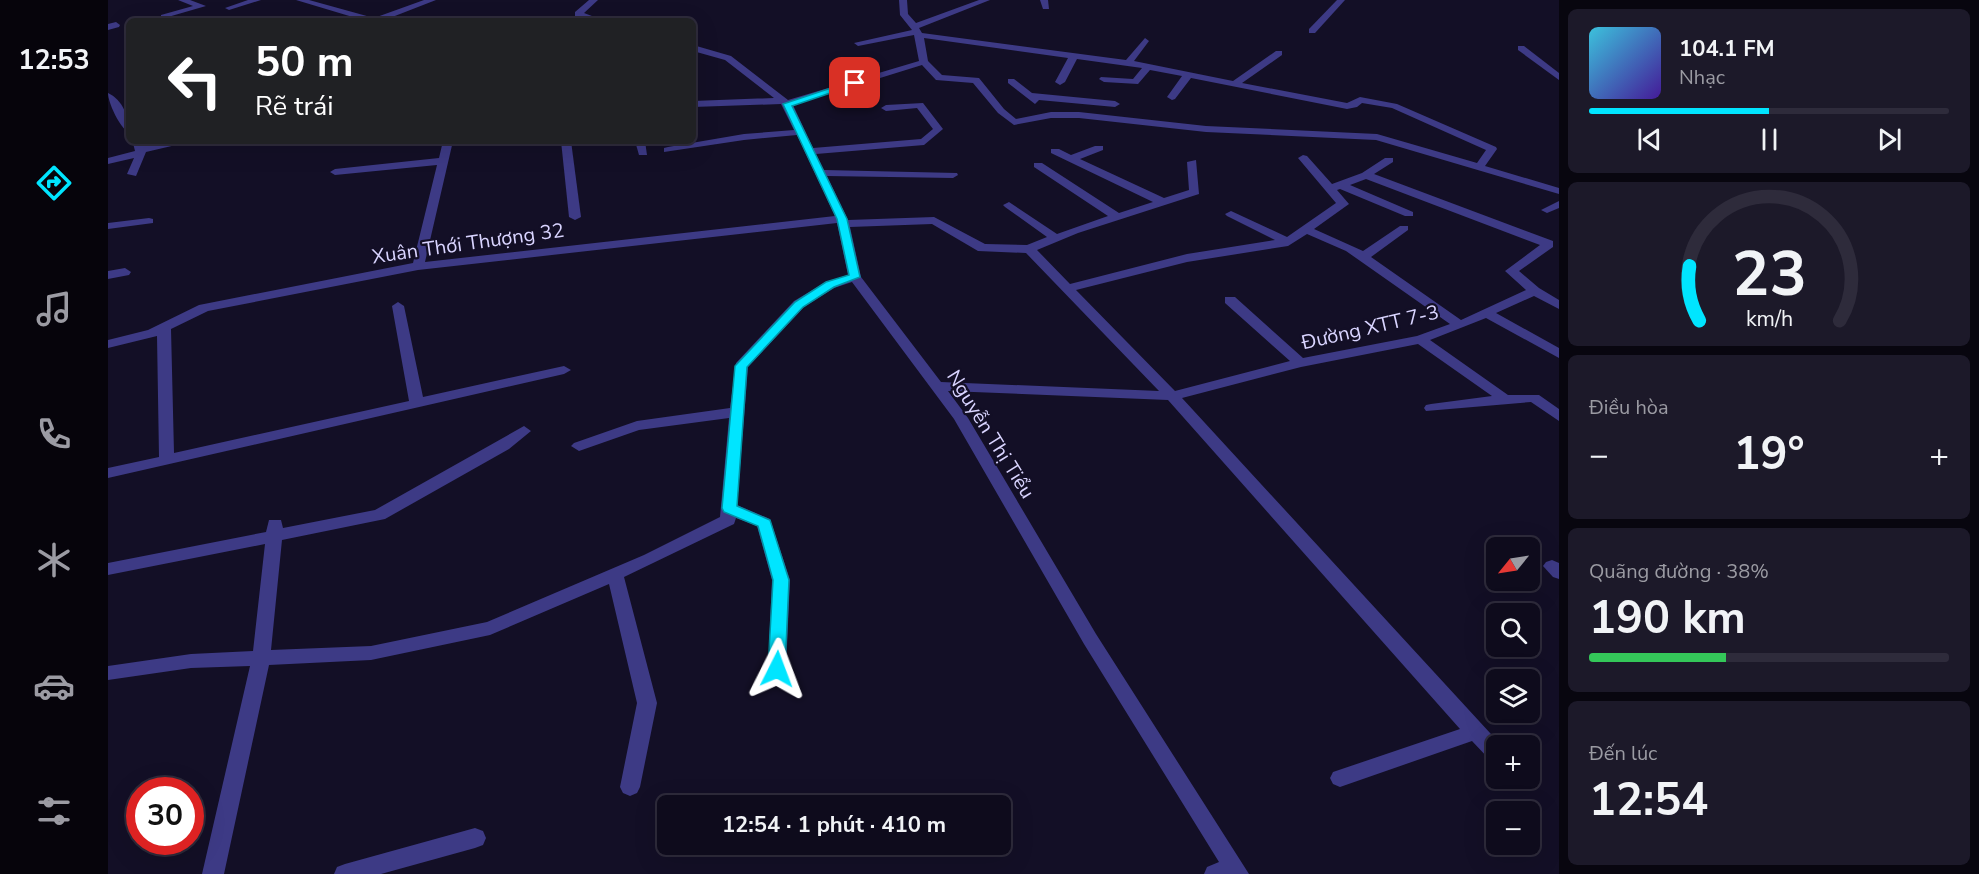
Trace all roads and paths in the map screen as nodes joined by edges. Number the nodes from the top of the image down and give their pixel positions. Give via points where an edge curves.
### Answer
1 (182, 0) edge
2 (257, 0) edge
3 (300, 0) edge
4 (404, 0) edge
5 (432, 0) edge
6 (594, 0) edge
7 (903, 0) edge
8 (986, 0) edge
9 (1341, 0) edge
10 (421, 4) junction
11 (229, 8) dead end
12 (583, 16) junction
13 (165, 17) dead end
14 (364, 18) edge
15 (383, 18) edge
16 (579, 18) edge
17 (590, 18) edge
18 (918, 31) junction
19 (1312, 31) dead end
20 (1145, 41) dead end
21 (858, 43) dead end
22 (1521, 48) dead end
23 (696, 49) edge
24 (1279, 53) dead end
25 (1074, 55) junction
26 (924, 62) junction
27 (1128, 63) junction
28 (1148, 67) junction
29 (1189, 74) junction
30 (1558, 76) edge
31 (1104, 79) dead end
32 (1011, 81) dead end
33 (1060, 82) dead end
34 (1234, 84) junction
35 (1028, 96) junction
36 (1172, 97) dead end
37 (126, 98) edge
38 (110, 101) edge
39 (785, 103) junction
40 (696, 104) edge
41 (1114, 104) dead end
42 (886, 108) dead end
43 (1051, 115) junction
44 (126, 125) edge
45 (801, 132) junction
46 (167, 144) edge
47 (447, 144) edge
48 (566, 144) edge
49 (641, 144) edge
50 (138, 148) edge
51 (1098, 148) dead end
52 (668, 150) dead end
53 (811, 151) junction
54 (1055, 151) dead end
55 (643, 153) dead end
56 (1303, 158) dead end
57 (1070, 159) junction
58 (1389, 160) dead end
59 (108, 161) edge
60 (443, 161) junction
61 (1192, 162) dead end
62 (1038, 165) dead end
63 (1480, 166) junction
64 (335, 172) dead end
65 (822, 173) junction
66 (132, 174) dead end
67 (953, 175) dead end
68 (1366, 175) junction
69 (1335, 187) junction
70 (1559, 191) edge
71 (1162, 202) junction
72 (1559, 204) edge
73 (1009, 205) dead end
74 (1547, 210) dead end
75 (1231, 214) dead end
76 (1409, 214) dead end
77 (575, 217) dead end
78 (1119, 218) junction
79 (149, 221) dead end
80 (843, 221) junction
81 (108, 226) edge
82 (1404, 228) dead end
83 (1304, 229) junction
84 (1056, 238) junction
85 (1288, 242) junction
86 (1029, 249) junction
87 (1363, 257) junction
88 (418, 266) junction
89 (125, 272) dead end
90 (108, 275) edge
91 (855, 277) junction
92 (1067, 288) junction
93 (1535, 291) junction
94 (1230, 300) dead end
95 (1559, 305) edge
96 (398, 306) dead end
97 (1486, 313) junction
98 (1460, 325) junction
99 (164, 328) junction
100 (1420, 339) junction
101 (108, 344) edge
102 (1559, 354) edge
103 (1300, 363) junction
104 (564, 370) dead end
105 (937, 386) junction
106 (1172, 396) junction
107 (1505, 399) junction
108 (417, 403) junction
109 (1431, 408) dead end
110 (737, 412) junction
111 (1558, 413) edge
112 (524, 431) dead end
113 (579, 446) dead end
114 (167, 460) junction
115 (108, 472) edge
116 (729, 508) junction
117 (274, 531) junction
118 (108, 569) edge
119 (615, 574) junction
120 (261, 658) junction
121 (777, 669) dead end
122 (108, 673) edge
123 (1476, 732) junction
124 (1486, 742) edge
125 (1340, 778) dead end
126 (630, 787) dead end
127 (475, 838) dead end
128 (1229, 872) edge
129 (213, 874) edge
130 (345, 874) edge

1 - 13 street via 202,6
2 - 11 street
3 - 14 street
4 - 10 street
5 - 10 street
6 - 12 street via 578,14
7 - 18 street via 904,15
8 - 18 street
9 - 19 street
10 - 15 street
12 - 16 street
12 - 17 street
18 - 21 street
18 - 25 street
18 - 26 street
20 - 27 street
22 - 30 street
23 - 39 street, Nguyễn Thị Tiểu via 728,58
24 - 34 street
25 - 27 street
25 - 33 street
26 - 39 street
26 - 43 street via 939,78 976,80 1014,122
27 - 28 street
28 - 29 street
28 - 31 street via 1135,82
29 - 34 street
29 - 36 street
32 - 35 street
34 - 63 street via 1347,106 1360,100 1394,106 1491,150
35 - 41 street
35 - 43 street
37 - 38 street
38 - 44 street
39 - 40 street
39 - 45 street, Nguyễn Thị Tiểu
42 - 53 street via 920,105 938,129 924,142
43 - 63 street via 1127,118 1206,129 1377,137
45 - 52 street
45 - 53 street, Nguyễn Thị Tiểu
46 - 50 street
47 - 60 street
48 - 77 street
49 - 55 street
50 - 59 street
50 - 66 street
51 - 57 street
53 - 65 street, Nguyễn Thị Tiểu
54 - 57 street
56 - 69 street
57 - 71 street
58 - 68 street
60 - 64 street
60 - 88 street
61 - 71 street via 1195,192
62 - 78 street
63 - 70 street
65 - 67 street
65 - 80 street, Nguyễn Thị Tiểu
68 - 69 street
68 - 93 street via 1549,244 1511,271
69 - 76 street
69 - 83 street via 1342,204
71 - 78 street
72 - 74 street
73 - 84 street
75 - 85 street
78 - 84 street
79 - 81 street
80 - 86 street, Xuân Thới Thượng 32 via 934,220 982,248
80 - 88 street, Xuân Thới Thượng 32
80 - 91 street, Nguyễn Thị Tiểu
82 - 87 street
83 - 85 street
83 - 87 street
84 - 86 street
85 - 92 street via 1187,258
86 - 92 street
87 - 98 street
88 - 99 street, Xuân Thới Thượng 32 via 204,308
89 - 90 street
91 - 105 street, Nguyễn Thị Tiểu
91 - 110 street via 830,285 799,304 741,366
92 - 106 street
93 - 95 street
93 - 97 street, Đường XTT 7-3
94 - 103 street
96 - 108 street
97 - 98 street, Đường XTT 7-3
97 - 102 street
98 - 100 street, Đường XTT 7-3
99 - 101 street, Xuân Thới Thượng 32
99 - 114 street
100 - 103 street, Đường XTT 7-3
100 - 107 street
103 - 106 street, Đường XTT 7-3
104 - 108 street
105 - 106 street, Đường XTT 7-3
105 - 128 street, Nguyễn Thị Tiểu via 961,418
106 - 123 street
107 - 109 street
107 - 111 street via 1534,398
108 - 114 street
110 - 113 street via 637,426
110 - 116 street
112 - 117 street via 504,447 379,515
114 - 115 street
116 - 119 street via 728,520
116 - 121 street via 764,523 778,569 781,580
117 - 118 street
117 - 120 street
119 - 120 street via 490,628 371,654
119 - 126 street via 647,703
120 - 122 street via 191,661
120 - 129 street
123 - 124 street
123 - 125 street
127 - 130 street

